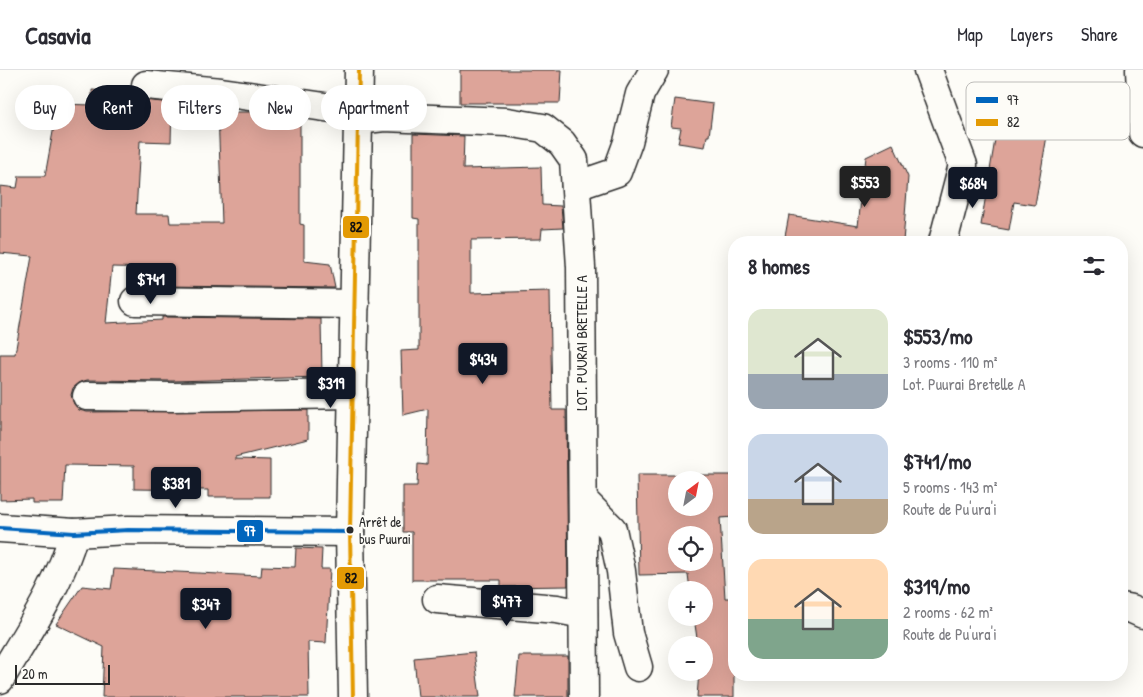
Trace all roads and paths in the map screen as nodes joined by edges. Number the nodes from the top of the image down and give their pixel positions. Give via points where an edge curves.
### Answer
1 (359, 70) edge
2 (654, 70) edge
3 (928, 70) edge
4 (1140, 70) edge
5 (359, 85) edge
6 (151, 86) edge
7 (321, 109) edge
8 (427, 119) edge
9 (359, 130) edge
10 (1143, 133) edge
11 (576, 186) junction
12 (945, 236) edge
13 (135, 301) dead end
14 (355, 304) junction
15 (353, 394) junction
16 (87, 396) dead end
17 (582, 500) junction
18 (0, 528) edge
19 (350, 532) junction
20 (74, 533) junction
21 (437, 599) dead end
22 (1128, 608) edge
23 (583, 614) junction
24 (1143, 614) edge
25 (638, 668) dead end
26 (0, 679) edge
27 (353, 697) edge
28 (584, 697) edge

1 - 5 street
2 - 11 street via 640,94 617,172
3 - 12 street via 963,165
4 - 10 street
6 - 7 street, LOT. PUURAI BRETELLE A via 220,92
8 - 11 street, LOT. PUURAI BRETELLE A via 508,122 543,128 562,143 574,160
9 - 14 street
11 - 17 street, LOT. PUURAI BRETELLE A via 581,267
13 - 14 street
14 - 15 street
15 - 16 street
15 - 19 street
17 - 23 street, LOT. PUURAI BRETELLE A
17 - 25 street via 612,529 621,571 628,633
18 - 20 street
19 - 20 street via 128,530
19 - 27 street
20 - 26 street via 68,555 46,601
21 - 23 street
22 - 24 street
23 - 28 street, LOT. PUURAI BRETELLE A

